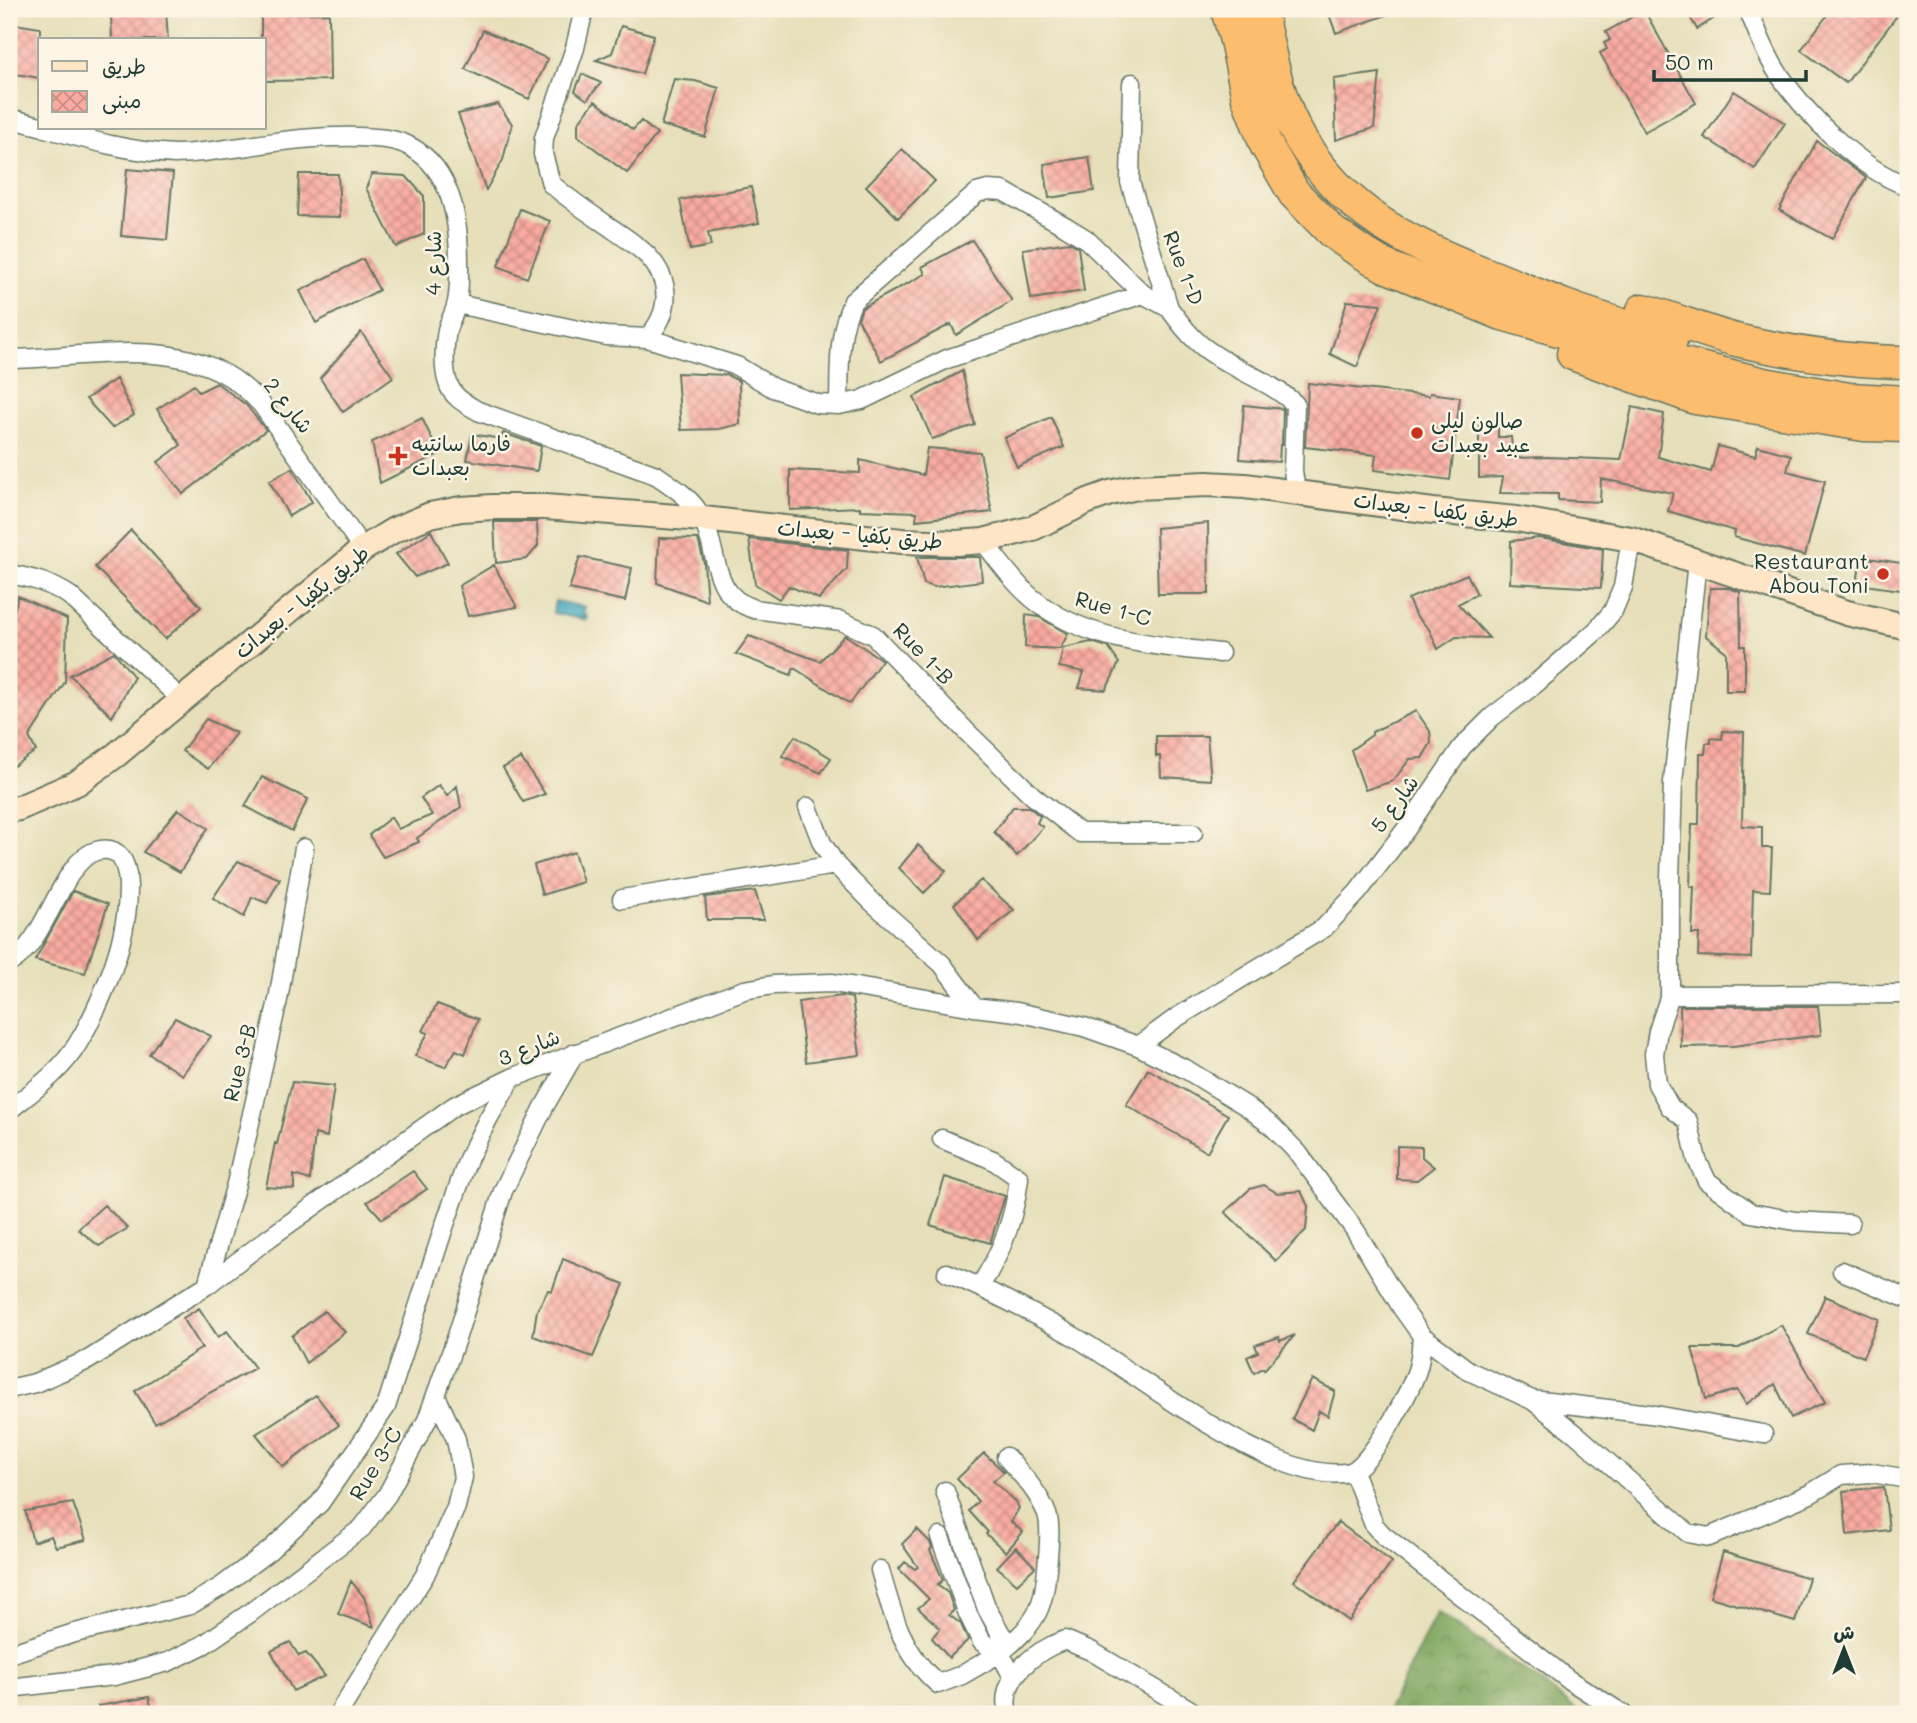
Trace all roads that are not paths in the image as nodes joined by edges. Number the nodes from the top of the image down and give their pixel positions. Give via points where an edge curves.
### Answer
1 (584, 9) edge
2 (1227, 9) edge
3 (1260, 9) edge
4 (1748, 9) edge
5 (1132, 83) dead end
6 (9, 118) edge
7 (38, 125) edge
8 (53, 130) edge
9 (1908, 186) edge
10 (1488, 275) junction
11 (1143, 294) junction
12 (457, 304) junction
13 (1169, 308) junction
14 (1502, 314) junction
15 (647, 338) junction
16 (9, 359) edge
17 (1908, 362) edge
18 (1908, 384) edge
19 (1908, 402) edge
20 (839, 405) junction
21 (1908, 426) edge
22 (1296, 494) junction
23 (703, 519) junction
24 (1631, 539) junction
25 (983, 541) junction
26 (363, 549) junction
27 (1697, 562) junction
28 (9, 573) edge
29 (1908, 627) edge
30 (1220, 653) dead end
31 (182, 700) junction
32 (808, 807) dead end
33 (9, 810) edge
34 (1193, 833) dead end
35 (304, 848) dead end
36 (836, 865) junction
37 (622, 899) dead end
38 (9, 963) edge
39 (1908, 994) edge
40 (1670, 995) junction
41 (974, 1007) junction
42 (1138, 1046) junction
43 (575, 1053) junction
44 (512, 1078) junction
45 (28, 1095) junction
46 (9, 1100) edge
47 (9, 1110) edge
48 (942, 1139) dead end
49 (1850, 1224) dead end
50 (1842, 1271) dead end
51 (947, 1273) dead end
52 (208, 1285) junction
53 (980, 1286) junction
54 (1908, 1299) edge
55 (1422, 1336) junction
56 (9, 1389) edge
57 (437, 1398) junction
58 (1532, 1400) junction
59 (1763, 1434) dead end
60 (1006, 1457) dead end
61 (1353, 1471) junction
62 (1908, 1479) edge
63 (945, 1491) dead end
64 (940, 1537) dead end
65 (880, 1570) dead end
66 (1005, 1649) junction
67 (9, 1654) edge
68 (1013, 1677) junction
69 (9, 1688) edge
70 (338, 1714) edge
71 (1008, 1714) edge
72 (1197, 1714) edge
73 (1623, 1714) edge

1 - 15 street via 544,138 544,162 551,184 638,247 658,269 666,302 660,325
2 - 14 highway via 1248,98 1266,145 1294,193 1332,232 1385,266
3 - 10 highway via 1283,102 1321,170 1352,203 1389,230
4 - 9 street via 1776,71 1811,113 1865,164
5 - 13 street, Rue 1-D via 1130,182
6 - 7 street
8 - 12 street, شارع 4 via 100,144 176,154 341,137 381,138 411,147 436,170 456,213
10 - 17 highway via 1575,291 1734,339 1819,356
10 - 18 highway via 1593,315 1735,359 1844,380
11 - 13 street
11 - 20 street via 947,359 862,400
11 - 20 street via 1066,226 1003,191 977,193 853,301 841,338
12 - 15 street via 606,336
12 - 23 street, شارع 4 via 447,331 445,365 453,394 478,411 656,475 679,490
13 - 22 street, Rue 1-D via 1206,350 1282,392 1295,404
14 - 19 highway via 1764,384 1849,399
14 - 21 highway via 1556,348 1695,398 1864,425
15 - 20 street via 737,366 774,388 818,404
16 - 26 street, شارع 2 via 142,354 180,358 225,374 262,405
22 - 24 main road, طريق بكفيا - بعبدات via 1516,519
22 - 25 main road, طريق بكفيا - بعبدات via 1207,484 1138,487 1088,501 1033,528
23 - 25 main road, طريق بكفيا - بعبدات via 902,541
23 - 26 main road, طريق بكفيا - بعبدات via 545,507 461,509 429,515
23 - 34 street, Rue 1-B via 721,578 734,600 754,609 841,621 873,635 1033,796 1080,833
24 - 27 main road, طريق بكفيا - بعبدات
24 - 42 street, شارع 5 via 1614,611 1462,747 1407,828 1324,928
25 - 30 street, Rue 1-C via 1031,598 1076,625 1136,643
26 - 31 main road, طريق بكفيا - بعبدات
27 - 29 main road, طريق بكفيا - بعبدات via 1847,614
27 - 40 street via 1673,782
28 - 31 street via 58,587
31 - 33 main road, طريق بكفيا - بعبدات via 77,783
32 - 36 street
35 - 52 street, Rue 3-B via 278,1000
36 - 37 street
36 - 41 street via 942,964
38 - 45 street via 25,949 86,856 104,850 121,857 129,883 120,946 76,1046
39 - 40 street
40 - 49 street via 1654,1054 1657,1084 1670,1107 1688,1121 1707,1181 1751,1213
41 - 42 street, شارع 3 via 1084,1027
41 - 43 street, شارع 3 via 833,983 773,985 744,990
42 - 55 street, شارع 3 via 1224,1091 1273,1127 1326,1189
43 - 44 street, شارع 3
43 - 57 street, Rue 3-C via 503,1191
44 - 52 street, شارع 3 via 454,1106
44 - 67 street, Rue 3-C via 468,1158 386,1407 320,1503 270,1550 190,1605
45 - 46 street
45 - 47 street
48 - 53 street via 993,1160 1019,1178 996,1261
50 - 54 street
51 - 53 street
52 - 56 street, شارع 3 via 88,1360 34,1384
53 - 61 street via 1075,1337 1266,1456 1320,1474
55 - 58 street via 1469,1371
55 - 61 street via 1418,1368 1400,1410
57 - 69 street, Rue 3-C via 403,1468 362,1528 215,1637 168,1662 114,1676
57 - 70 street via 459,1452 463,1477 456,1507 425,1575
58 - 59 street
58 - 62 street via 1688,1533 1709,1537 1810,1494 1840,1475
60 - 66 street via 1034,1488 1048,1526 1041,1607
61 - 73 street via 1374,1525 1384,1535 1569,1679
63 - 66 street
64 - 66 street via 982,1642
65 - 66 street via 911,1657 938,1684
66 - 68 street
68 - 71 street via 1005,1704
68 - 72 street via 1045,1647 1065,1640

